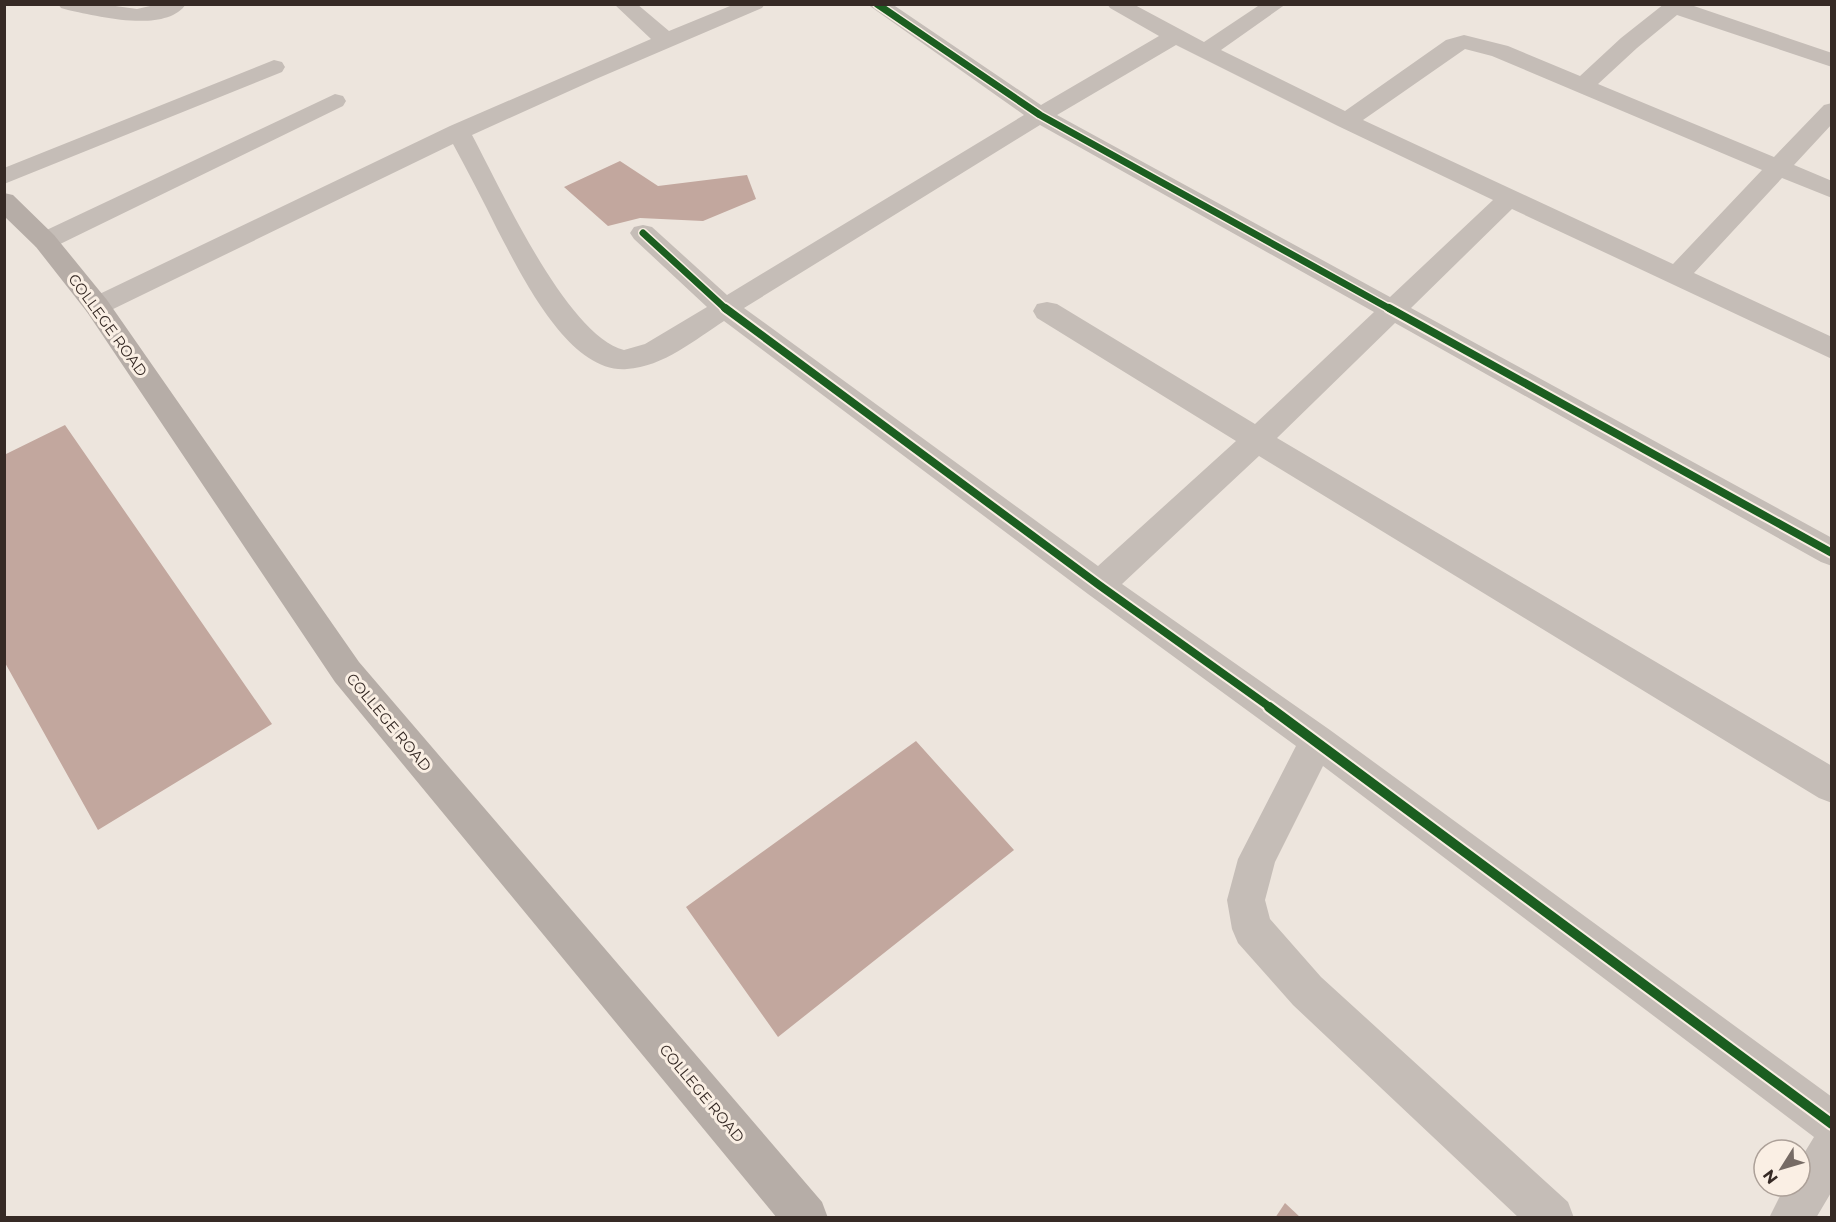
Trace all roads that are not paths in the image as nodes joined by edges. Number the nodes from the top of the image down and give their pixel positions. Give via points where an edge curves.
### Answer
1 (68, 4) edge
2 (176, 4) edge
3 (624, 4) edge
4 (755, 4) edge
5 (877, 4) edge
6 (1117, 4) edge
7 (1276, 4) edge
8 (1677, 6) edge
9 (1175, 36) junction
10 (666, 39) junction
11 (1206, 50) junction
12 (1832, 60) edge
13 (274, 67) dead end
14 (1581, 86) junction
15 (335, 101) dead end
16 (1832, 110) edge
17 (1040, 115) junction
18 (1346, 121) junction
19 (458, 131) junction
20 (1779, 168) junction
21 (4, 177) edge
22 (1832, 190) edge
23 (1508, 199) junction
24 (4, 201) edge
25 (643, 233) dead end
26 (45, 241) junction
27 (1676, 276) junction
28 (97, 306) junction
29 (724, 307) junction
30 (1393, 309) junction
31 (1047, 311) dead end
32 (1832, 349) edge
33 (1257, 440) junction
34 (1832, 553) edge
35 (1099, 585) junction
36 (1317, 741) junction
37 (1832, 786) edge
38 (1832, 1124) edge
39 (1832, 1148) edge
40 (806, 1218) edge
41 (1552, 1218) edge
42 (1791, 1218) edge

1 - 2 street via 139,16 160,14
3 - 10 street
4 - 10 street
5 - 17 street
6 - 9 street
7 - 11 street
8 - 12 street
8 - 14 street
9 - 11 street
9 - 17 street
10 - 19 street
11 - 18 street
13 - 21 street
14 - 18 street via 1500,51 1464,42 1454,45
14 - 20 street
15 - 26 street
16 - 20 street
17 - 29 street
17 - 30 street
18 - 23 street
19 - 28 street
19 - 29 street via 558,313 578,334 607,354 633,359 655,351
20 - 22 street
20 - 27 street
23 - 27 street
23 - 30 street
24 - 26 main road, COLLEGE ROAD
25 - 29 street
26 - 28 main road, COLLEGE ROAD
27 - 32 street
28 - 40 main road, COLLEGE ROAD via 347,672
29 - 35 street
30 - 33 street
30 - 34 street
31 - 33 street
33 - 35 street
33 - 37 street
35 - 36 street
36 - 38 street
36 - 41 street via 1257,859 1246,900 1252,929 1307,991
39 - 42 street

